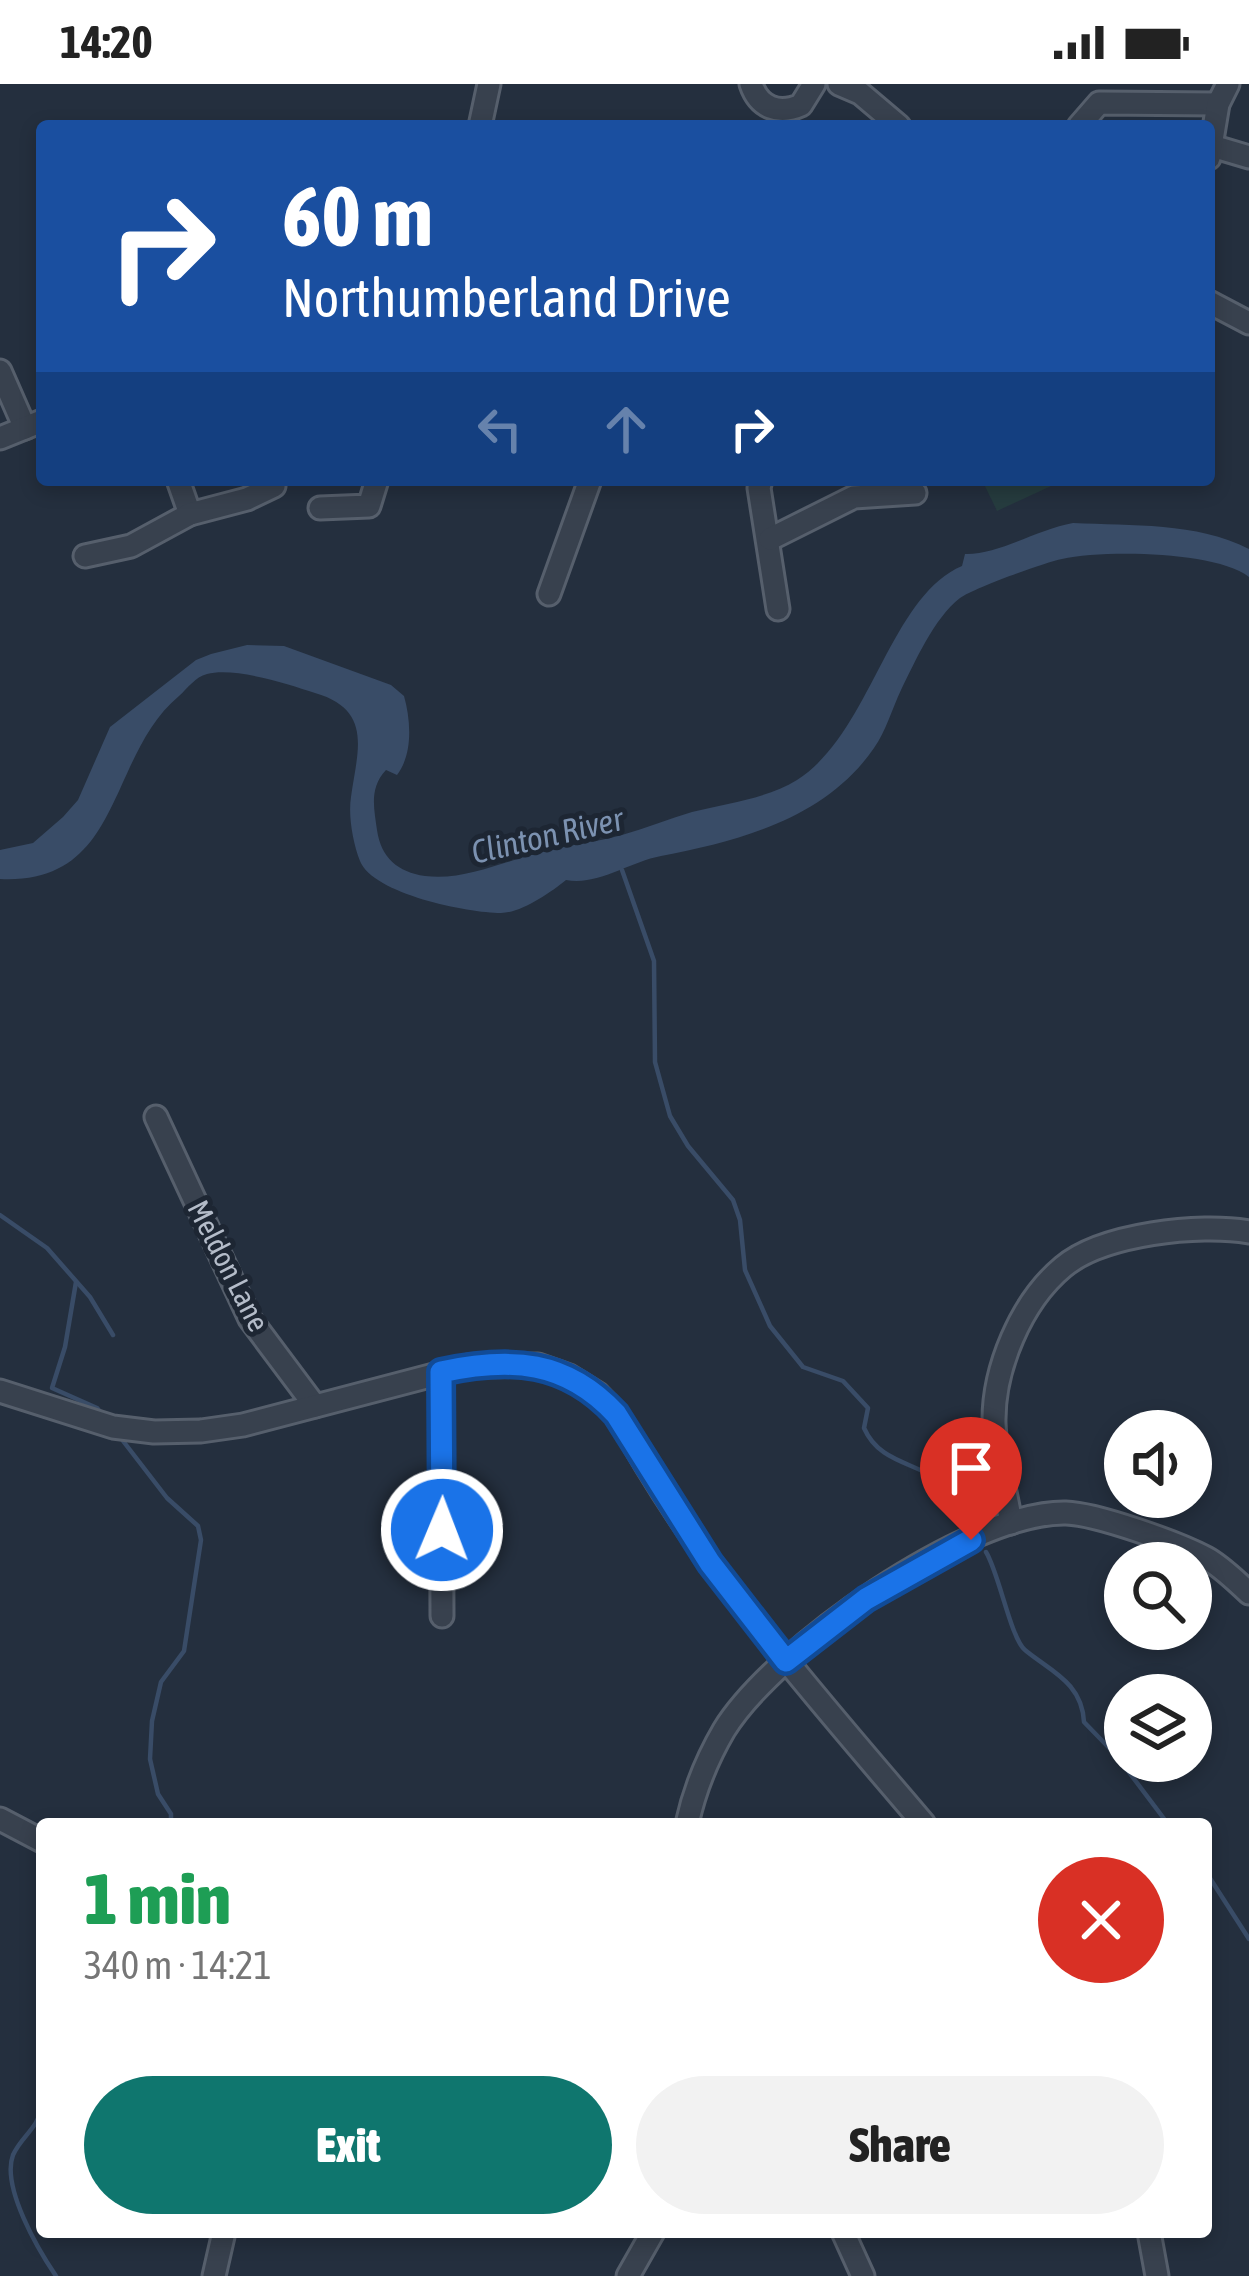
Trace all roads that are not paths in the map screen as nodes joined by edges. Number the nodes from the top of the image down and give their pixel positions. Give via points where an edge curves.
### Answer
1 (489, 84) edge
2 (751, 84) edge
3 (814, 84) edge
4 (839, 84) edge
5 (1223, 94) edge
6 (767, 117) edge
7 (481, 120) edge
8 (892, 120) edge
9 (1082, 120) edge
10 (1215, 130) edge
11 (1215, 153) edge
12 (1249, 157) edge
13 (1215, 305) edge
14 (1249, 323) edge
15 (0, 371) edge
16 (33, 425) edge
17 (0, 438) edge
18 (180, 486) edge
19 (274, 486) dead end
20 (375, 486) edge
21 (588, 486) edge
22 (760, 486) edge
23 (915, 493) dead end
24 (320, 508) dead end
25 (190, 514) junction
26 (770, 539) junction
27 (85, 556) dead end
28 (549, 594) dead end
29 (778, 609) dead end
30 (156, 1117) dead end
31 (1249, 1232) edge
32 (441, 1372) junction
33 (0, 1391) edge
34 (315, 1406) junction
35 (1011, 1523) junction
36 (1249, 1593) edge
37 (442, 1616) dead end
38 (786, 1661) junction
39 (688, 1818) edge
40 (919, 1818) edge
41 (0, 1820) edge
42 (36, 1838) edge
43 (223, 2238) edge
44 (650, 2238) edge
45 (846, 2238) edge
46 (1150, 2238) edge
47 (214, 2276) edge
48 (628, 2276) edge
49 (863, 2276) edge
50 (1157, 2276) edge

1 - 7 street
2 - 6 street
3 - 6 street via 802,105
4 - 8 street
5 - 9 street via 1100,103
5 - 10 street
11 - 12 street
13 - 14 street
15 - 16 street
16 - 17 street
18 - 25 street
19 - 25 street
20 - 24 street via 370,506
21 - 28 street
22 - 26 street
23 - 26 street via 854,497
25 - 27 street via 131,547
26 - 29 street
30 - 34 street, Meldon Lane via 250,1319
31 - 35 street via 1186,1228 1130,1239 1066,1264 1044,1286 1000,1374 994,1423
32 - 34 street
32 - 37 street
32 - 38 street via 538,1365 598,1394
33 - 34 street via 154,1432 243,1425
35 - 36 street via 1068,1513 1112,1524 1210,1560
35 - 38 street via 866,1599
38 - 39 street via 726,1728
38 - 40 street
41 - 42 street
43 - 47 street
44 - 48 street
45 - 49 street
46 - 50 street

